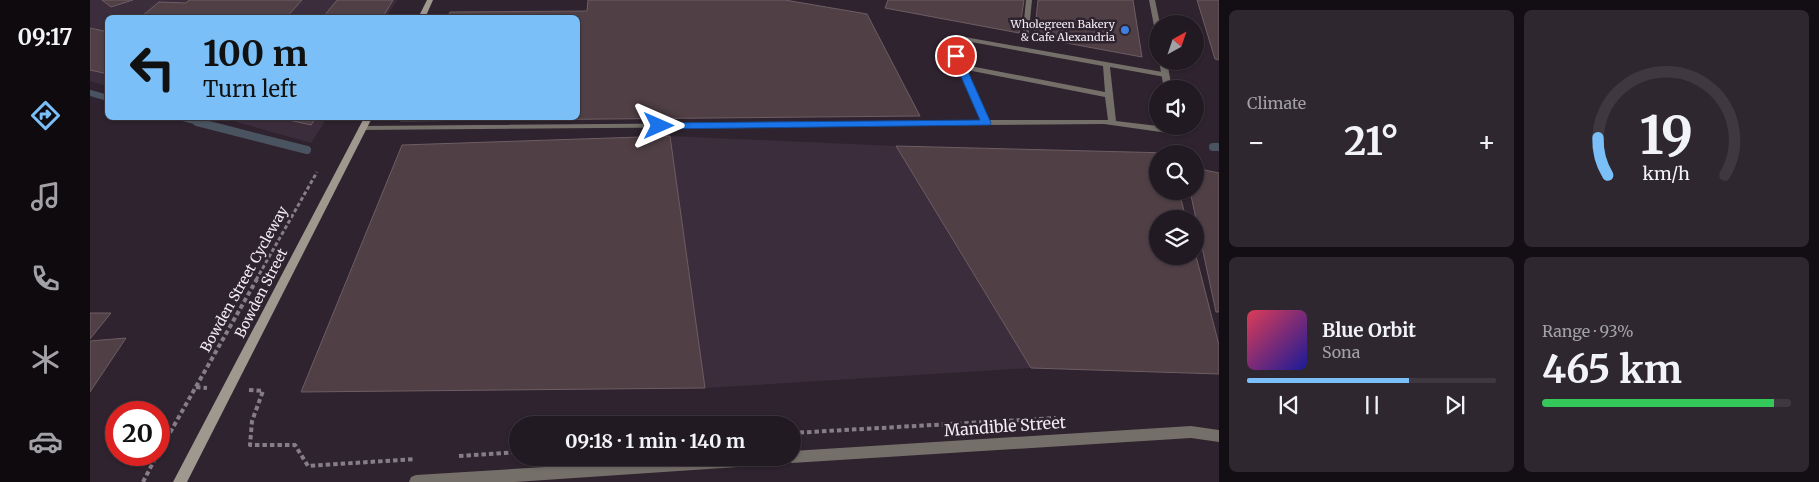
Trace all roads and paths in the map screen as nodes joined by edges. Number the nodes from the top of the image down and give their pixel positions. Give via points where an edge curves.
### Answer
1 (430, 0) edge
2 (1028, 0) edge
3 (1152, 0) edge
4 (422, 15) edge
5 (1155, 15) edge
6 (1025, 40) dead end
7 (1106, 64) junction
8 (961, 67) junction
9 (1164, 70) edge
10 (1165, 75) junction
11 (1166, 80) edge
12 (1109, 95) junction
13 (367, 120) edge
14 (1112, 122) junction
15 (986, 123) junction
16 (1149, 126) edge
17 (362, 128) junction
18 (318, 170) dead end
19 (263, 391) dead end
20 (170, 433) edge
21 (1219, 436) edge
22 (509, 453) edge
23 (458, 456) dead end
24 (801, 456) edge
25 (418, 459) dead end
26 (152, 466) edge
27 (685, 466) edge
28 (563, 476) edge
29 (143, 482) edge
30 (180, 482) edge
31 (416, 482) edge

1 - 4 street
2 - 6 street
3 - 5 street
7 - 8 street via 959,38 952,41 952,45
7 - 10 street
7 - 12 street
8 - 12 street
8 - 15 street
9 - 10 street
10 - 11 street
12 - 14 street
13 - 17 street, Bowden Street
14 - 15 street
14 - 16 street
15 - 17 street
17 - 30 street, Bowden Street
18 - 20 path, Bowden Street Cycleway
19 - 25 path via 252,421 250,445 295,445 308,466
21 - 24 street, Mandible Street via 1191,432
22 - 23 path
26 - 29 path, Bowden Street Cycleway
27 - 28 street
28 - 31 street

